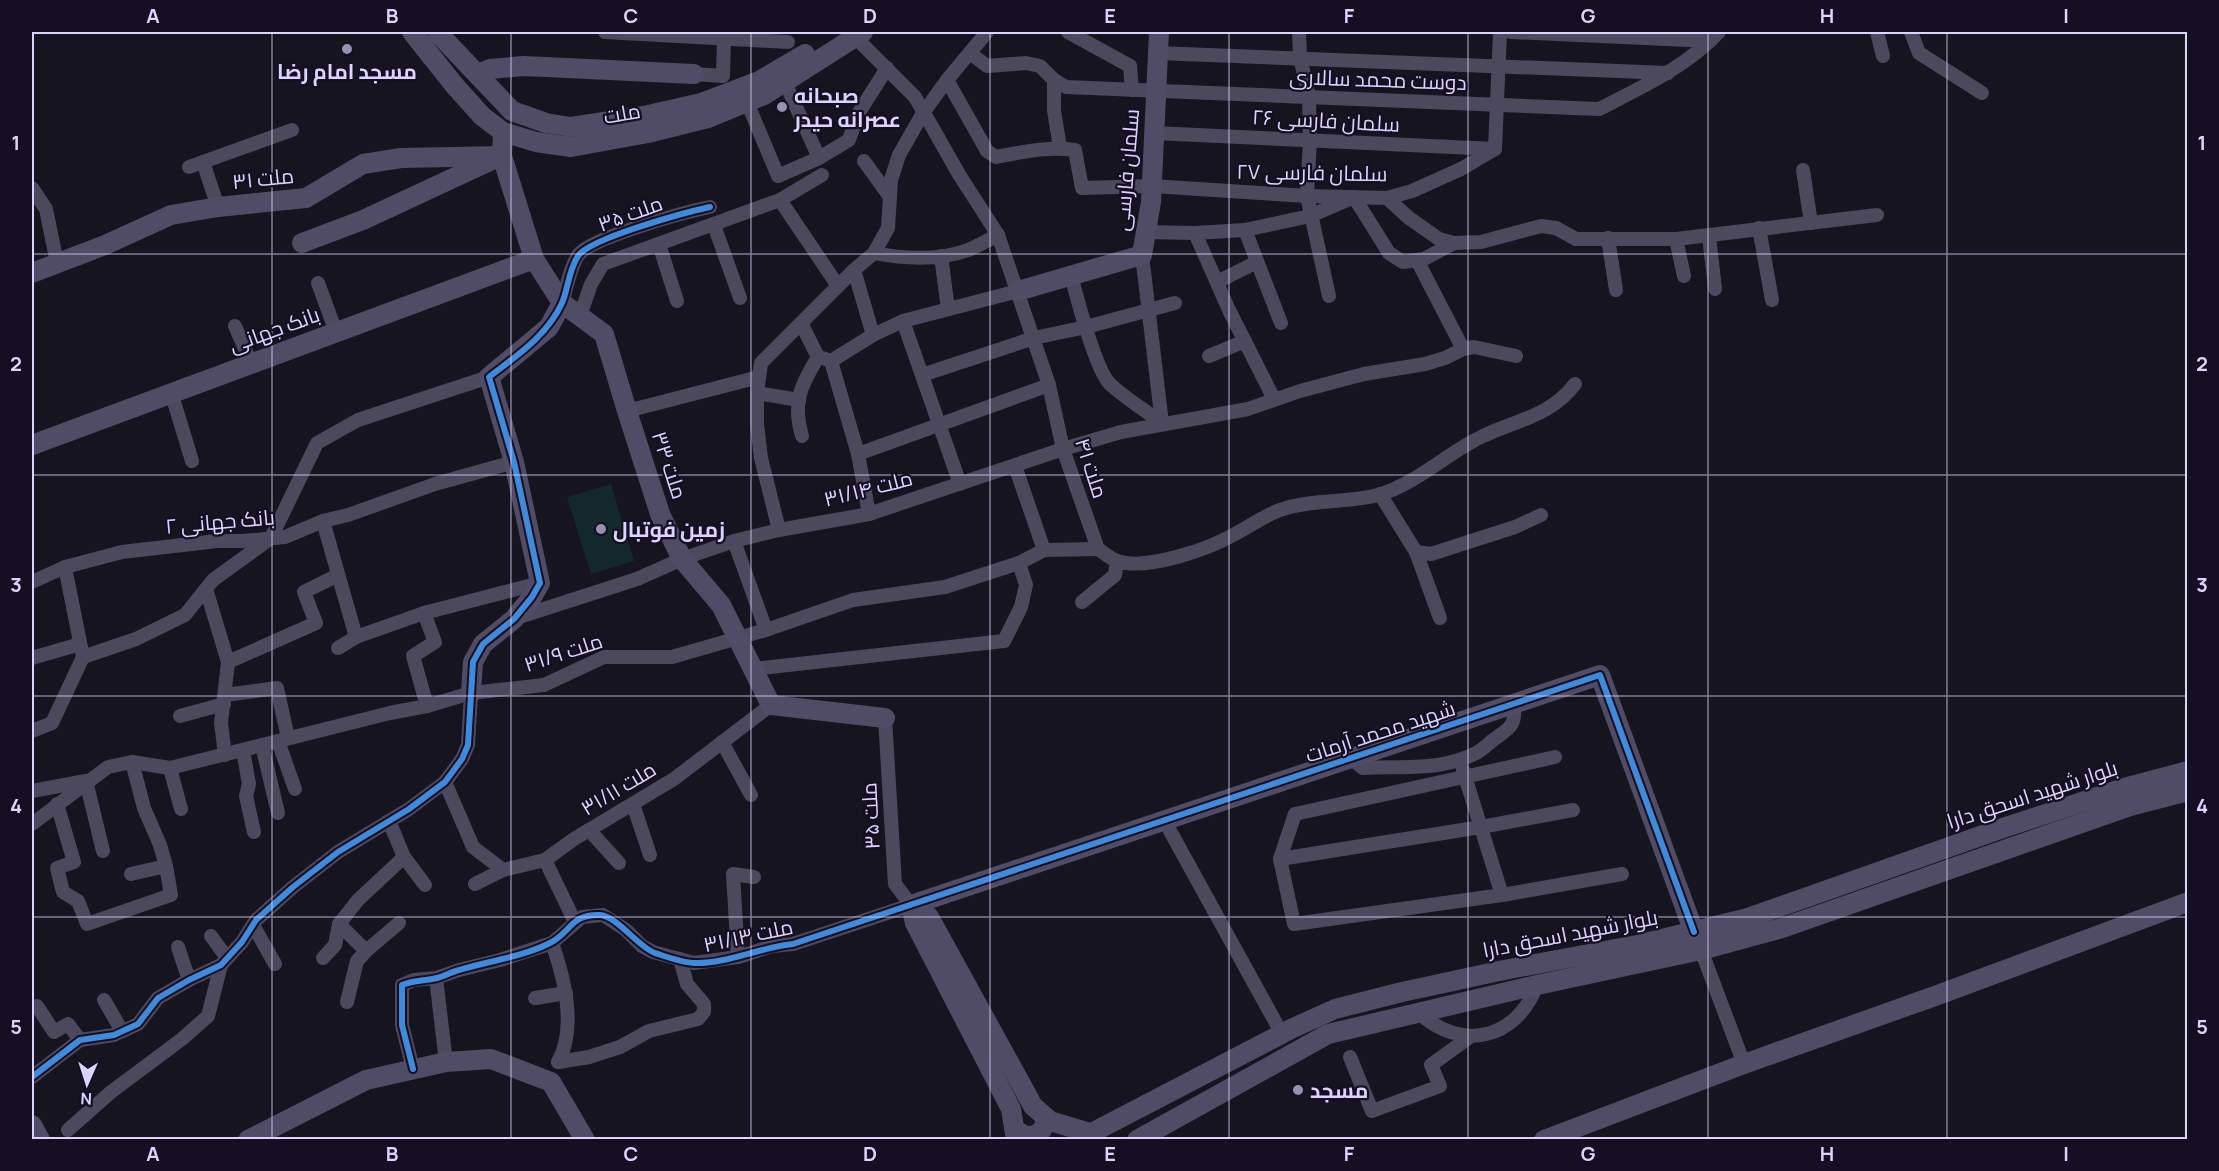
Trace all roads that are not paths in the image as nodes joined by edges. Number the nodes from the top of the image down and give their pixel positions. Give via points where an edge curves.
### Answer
1 (605, 32) edge
2 (987, 32) edge
3 (1068, 32) edge
4 (1159, 32) edge
5 (1299, 32) edge
6 (1500, 32) edge
7 (1511, 32) edge
8 (1877, 32) edge
9 (1911, 32) edge
10 (853, 33) edge
11 (428, 35) edge
12 (1714, 36) edge
13 (724, 38) junction
14 (788, 42) dead end
15 (970, 53) junction
16 (1158, 53) junction
17 (1882, 56) dead end
18 (1300, 57) junction
19 (1499, 65) junction
20 (887, 68) junction
21 (1669, 73) junction
22 (477, 74) junction
23 (694, 74) joint
24 (947, 80) junction
25 (1054, 80) junction
26 (785, 82) junction
27 (1132, 90) junction
28 (1156, 91) junction
29 (1982, 93) dead end
30 (1309, 97) junction
31 (747, 102) junction
32 (1497, 105) junction
33 (923, 113) junction
34 (292, 130) dead end
35 (503, 132) junction
36 (1154, 133) junction
37 (1310, 141) junction
38 (1060, 148) junction
39 (1496, 149) junction
40 (502, 156) junction
41 (819, 158) junction
42 (864, 161) dead end
43 (203, 162) junction
44 (189, 167) dead end
45 (1803, 170) dead end
46 (822, 175) dead end
47 (1152, 186) junction
48 (32, 188) edge
49 (1307, 196) junction
50 (890, 197) junction
51 (1354, 197) junction
52 (1387, 198) junction
53 (780, 200) junction
54 (218, 207) junction
55 (710, 207) dead end
56 (1877, 215) dead end
57 (1310, 216) junction
58 (1811, 223) junction
59 (714, 225) junction
60 (1759, 228) junction
61 (1245, 230) junction
62 (1146, 232) junction
63 (1195, 232) junction
64 (998, 235) junction
65 (1709, 236) junction
66 (1608, 238) junction
67 (1676, 239) junction
68 (302, 243) dead end
69 (1454, 243) junction
70 (659, 244) junction
71 (874, 253) junction
72 (1142, 255) junction
73 (941, 256) junction
74 (534, 259) junction
75 (1417, 260) junction
76 (1257, 262) junction
77 (57, 263) junction
78 (854, 270) junction
79 (32, 273) edge
80 (1071, 275) junction
81 (1684, 276) dead end
82 (1217, 282) junction
83 (318, 283) dead end
84 (838, 286) junction
85 (1715, 289) dead end
86 (1616, 290) dead end
87 (1018, 291) junction
88 (1329, 296) dead end
89 (740, 298) dead end
90 (1772, 300) dead end
91 (677, 301) dead end
92 (562, 303) junction
93 (1175, 303) dead end
94 (948, 309) junction
95 (1150, 309) junction
96 (580, 316) junction
97 (903, 321) junction
98 (801, 323) junction
99 (1281, 323) dead end
100 (235, 326) dead end
101 (1086, 327) junction
102 (336, 332) junction
103 (873, 335) junction
104 (1034, 338) junction
105 (1245, 341) junction
106 (1463, 349) junction
107 (1209, 356) dead end
108 (1516, 356) dead end
109 (825, 359) junction
110 (251, 363) junction
111 (922, 375) junction
112 (489, 377) junction
113 (759, 377) junction
114 (1575, 384) dead end
115 (1049, 385) junction
116 (171, 392) junction
117 (757, 393) junction
118 (1274, 399) junction
119 (798, 400) junction
120 (627, 411) junction
121 (1162, 423) junction
122 (939, 424) junction
123 (802, 436) dead end
124 (32, 445) edge
125 (1063, 449) junction
126 (858, 454) junction
127 (192, 461) dead end
128 (514, 462) junction
129 (1015, 466) junction
130 (960, 484) junction
131 (1380, 494) junction
132 (869, 514) junction
133 (1541, 515) dead end
134 (323, 522) junction
135 (779, 530) junction
136 (271, 538) junction
137 (734, 541) junction
138 (1098, 549) junction
139 (1044, 550) junction
140 (1416, 552) junction
141 (682, 559) junction
142 (1117, 561) junction
143 (1019, 564) junction
144 (65, 567) junction
145 (338, 575) junction
146 (32, 582) edge
147 (540, 582) junction
148 (206, 590) junction
149 (1082, 602) dead end
150 (424, 613) junction
151 (1440, 618) dead end
152 (514, 619) junction
153 (766, 630) junction
154 (356, 637) junction
155 (738, 638) junction
156 (338, 648) dead end
157 (82, 650) junction
158 (32, 658) edge
159 (228, 662) junction
160 (753, 669) junction
161 (471, 693) junction
162 (224, 700) junction
163 (1514, 704) junction
164 (771, 705) junction
165 (428, 706) junction
166 (180, 716) dead end
167 (885, 718) joint
168 (32, 731) edge
169 (283, 739) junction
170 (722, 742) junction
171 (262, 745) junction
172 (243, 750) junction
173 (225, 755) junction
174 (1555, 757) dead end
175 (1351, 758) junction
176 (1460, 759) junction
177 (132, 762) junction
178 (170, 768) junction
179 (2187, 771) edge
180 (1465, 777) junction
181 (86, 781) junction
182 (444, 782) junction
183 (295, 789) dead end
184 (32, 791) edge
185 (2187, 791) edge
186 (751, 795) dead end
187 (57, 804) junction
188 (633, 804) junction
189 (181, 809) dead end
190 (1573, 810) dead end
191 (278, 813) dead end
192 (1164, 820) junction
193 (389, 821) junction
194 (32, 824) edge
195 (1481, 827) junction
196 (589, 830) junction
197 (254, 832) dead end
198 (103, 851) dead end
199 (650, 855) dead end
200 (404, 857) junction
201 (1280, 858) junction
202 (545, 860) junction
203 (619, 863) dead end
204 (166, 866) junction
205 (503, 870) junction
206 (131, 874) dead end
207 (1622, 874) dead end
208 (754, 877) dead end
209 (475, 884) dead end
210 (425, 885) dead end
211 (1502, 895) junction
212 (2187, 902) edge
213 (911, 905) junction
214 (574, 922) junction
215 (399, 923) dead end
216 (339, 924) junction
217 (253, 925) junction
218 (211, 936) dead end
219 (1697, 941) junction
220 (552, 943) junction
221 (178, 947) dead end
222 (366, 951) junction
223 (738, 957) junction
224 (323, 958) dead end
225 (680, 959) junction
226 (224, 962) junction
227 (275, 964) dead end
228 (436, 978) junction
229 (189, 980) junction
230 (1457, 980) junction
231 (1537, 985) junction
232 (566, 993) junction
233 (536, 998) dead end
234 (104, 1000) dead end
235 (347, 1002) dead end
236 (1463, 1002) junction
237 (37, 1006) dead end
238 (1418, 1012) junction
239 (122, 1031) junction
240 (1282, 1034) junction
241 (1471, 1036) junction
242 (80, 1040) junction
243 (1350, 1057) dead end
244 (446, 1062) junction
245 (1744, 1064) junction
246 (413, 1069) junction
247 (32, 1077) edge
248 (1048, 1119) junction
249 (32, 1125) edge
250 (68, 1130) dead end
251 (1016, 1135) edge
252 (1084, 1136) edge
253 (39, 1140) edge
254 (248, 1140) edge
255 (585, 1140) edge
256 (1040, 1140) edge
257 (1137, 1140) edge
258 (1544, 1140) edge

1 - 13 street
2 - 15 street
3 - 27 street via 1130,66
4 - 16 street, سلمان فارسی
5 - 18 street
6 - 19 street
7 - 12 street
8 - 17 street
9 - 29 street via 1919,53
10 - 20 street, ملت ۴۱
10 - 22 street, ملت via 759,81 701,103 571,127 512,111
10 - 26 street, ملت
11 - 22 street, ملت
11 - 35 street, ملت via 455,86
12 - 21 street
13 - 14 street
13 - 23 street via 723,76
15 - 24 street
15 - 25 street, دوست محمد سالاری via 987,66 1040,66
16 - 18 street
16 - 28 street, سلمان فارسی
18 - 19 street
18 - 30 street
19 - 21 street
19 - 32 street
20 - 33 street, ملت ۴۱ via 915,96
20 - 41 street via 858,114 849,140
21 - 32 street, دوست محمد سالاری via 1599,109
22 - 23 street via 524,66
24 - 33 street
24 - 38 street via 987,151 996,157
25 - 27 street, دوست محمد سالاری via 1066,87
25 - 38 street
26 - 31 street, ملت
26 - 41 street
27 - 28 street, دوست محمد سالاری
28 - 30 street, دوست محمد سالاری
28 - 36 street, سلمان فارسی
30 - 32 street, دوست محمد سالاری
30 - 37 street
31 - 35 street, ملت via 670,128 571,147
31 - 41 street via 777,176
32 - 39 street
33 - 50 street via 899,155
33 - 64 street, ملت ۴۱
34 - 43 street
35 - 40 street, ملت ۳۳
36 - 37 street, سلمان فارسی ۲۶
36 - 47 street, سلمان فارسی
37 - 39 street, سلمان فارسی ۲۶
37 - 49 street
38 - 47 street, سلمان فارسی ۲۷ via 1075,150 1082,188
39 - 52 street, سلمان فارسی ۲۷ via 1461,170
40 - 54 street, ملت ۳۱ via 401,158 363,164 306,198
40 - 68 street via 363,220
40 - 74 street, ملت ۳۳
42 - 50 street
43 - 44 street
43 - 54 street
45 - 58 street
46 - 53 street
47 - 49 street, سلمان فارسی ۲۷
47 - 62 street, سلمان فارسی
48 - 77 street via 46,209
49 - 51 street, سلمان فارسی ۲۷
49 - 57 street
50 - 71 street via 888,228
51 - 52 street, سلمان فارسی ۲۷
51 - 57 street
51 - 75 street via 1389,253 1403,262
52 - 69 street via 1439,239
53 - 59 street
53 - 84 street
54 - 77 street, ملت ۳۱ via 171,215
55 - 92 street, ملت ۳۵ via 680,213 592,244 578,255
56 - 58 street
57 - 61 street
57 - 88 street
58 - 60 street
59 - 70 street
59 - 89 street
60 - 65 street
60 - 90 street
61 - 63 street
61 - 76 street
62 - 63 street
62 - 72 street, سلمان فارسی
63 - 82 street
64 - 73 street via 968,250
64 - 87 street, ملت ۴۱
65 - 67 street
65 - 85 street
66 - 67 street
66 - 69 street via 1576,239 1556,228 1541,226 1481,242
66 - 86 street
67 - 81 street
69 - 75 street
70 - 91 street
70 - 96 street via 603,264
71 - 73 street via 905,259
71 - 78 street
72 - 80 street, سلمان فارسی
72 - 95 street
73 - 94 street
74 - 92 street, ملت ۳۳
74 - 102 street, بانک جهانی
75 - 106 street
76 - 82 street
76 - 99 street
77 - 79 street, ملت ۳۱
78 - 84 street
78 - 103 street
80 - 87 street, سلمان فارسی
80 - 101 street
82 - 105 street
83 - 102 street
84 - 98 street
87 - 94 street
87 - 104 street, ملت ۴۱
92 - 96 street, ملت ۳۳
92 - 112 street via 549,327
93 - 95 street
94 - 97 street
95 - 101 street
95 - 121 street
96 - 120 street, ملت ۳۳ via 604,334
97 - 103 street
97 - 111 street
98 - 109 street
98 - 113 street via 762,363
100 - 110 street
101 - 104 street
101 - 121 street via 1108,383
102 - 110 street, بانک جهانی
103 - 109 street
104 - 111 street
104 - 115 street, ملت ۴۱
105 - 107 street
105 - 118 street
106 - 108 street
106 - 118 street, ملت ۳۱/۱۴ via 1425,364 1364,374
109 - 119 street via 807,375
109 - 126 street
110 - 116 street, بانک جهانی
111 - 122 street
112 - 128 street
112 - 136 street via 358,420 317,443
113 - 117 street
113 - 120 street
114 - 131 street via 1545,411 1482,436 1425,472
115 - 122 street
115 - 125 street, ملت ۴۱
116 - 124 street, بانک جهانی
116 - 127 street
117 - 119 street
117 - 135 street via 761,458
118 - 121 street, ملت ۳۱/۱۴ via 1248,409
119 - 123 street
120 - 141 street, ملت ۳۳ via 660,514
121 - 125 street, ملت ۳۱/۱۴
122 - 126 street
122 - 130 street
125 - 129 street, ملت ۳۱/۱۴
125 - 138 street, ملت ۴۱
126 - 132 street
128 - 134 street, بانک جهانی ۲
128 - 147 street
129 - 130 street, ملت ۳۱/۱۴
129 - 139 street
130 - 132 street, ملت ۳۱/۱۴
131 - 140 street
131 - 142 street via 1284,508 1233,536 1164,561
132 - 135 street, ملت ۳۱/۱۴
133 - 140 street via 1431,554
134 - 136 street, بانک جهانی ۲ via 285,537
134 - 145 street
135 - 137 street, ملت ۳۱/۱۴
136 - 144 street, بانک جهانی ۲ via 122,552
136 - 148 street via 213,580
137 - 141 street, ملت ۳۱/۱۴
137 - 153 street
138 - 139 street
138 - 142 street
139 - 143 street
140 - 151 street
141 - 152 street, ملت ۳۱/۱۴ via 637,579
141 - 155 street, ملت ۳۳ via 721,605
142 - 149 street via 1115,575
143 - 153 street, ملت ۳۱/۹ via 945,587 853,600
143 - 160 street via 1026,585 1022,607 1004,641
144 - 146 street, بانک جهانی ۲
144 - 157 street
145 - 154 street
145 - 159 street via 304,592 316,623
147 - 150 street
147 - 152 street
148 - 157 street via 185,615 136,639
148 - 159 street
150 - 154 street
150 - 165 street via 435,642 413,656
152 - 161 street via 483,645 472,662
153 - 155 street, ملت ۳۱/۹
154 - 156 street
155 - 160 street, ملت ۳۳
155 - 161 street, ملت ۳۱/۹ via 672,657 604,657 544,685
157 - 158 street
157 - 168 street via 52,723
159 - 162 street
160 - 164 street, ملت ۳۳
161 - 165 street, ملت ۳۱/۹
161 - 182 street via 468,745
162 - 166 street
162 - 169 street via 277,688
162 - 173 street via 221,723
163 - 175 street, شهید محمد آرمات
163 - 176 street via 1511,727 1474,754
163 - 219 street, شهید محمد آرمات via 1600,675
164 - 167 street
164 - 170 street, ملت ۳۱/۱۱
165 - 169 street, ملت ۳۱/۹
167 - 213 street, ملت ۳۵ via 895,885
169 - 171 street, ملت ۳۱/۹
169 - 183 street
170 - 186 street
170 - 188 street, ملت ۳۱/۱۱
171 - 172 street, ملت ۳۱/۹
171 - 191 street
172 - 173 street, ملت ۳۱/۹
172 - 197 street via 249,784 246,796
173 - 178 street, ملت ۳۱/۹
174 - 180 street
175 - 176 street via 1363,768 1443,765
175 - 192 street, شهید محمد آرمات
176 - 180 street
177 - 178 street
177 - 181 street via 108,767
177 - 204 street
178 - 189 street
179 - 219 street, بلوار شهید اسحق دارا via 2003,828 1748,918
180 - 195 street
180 - 201 street via 1295,814
181 - 184 street
181 - 187 street
181 - 198 street
182 - 193 street
182 - 205 street via 473,848
185 - 219 street, بلوار شهید اسحق دارا via 2130,806 1782,928
187 - 194 street
187 - 204 street via 74,862 57,868 57,874 63,892 78,901 87,924 171,895
188 - 196 street, ملت ۳۱/۱۱
188 - 199 street
190 - 195 street
192 - 213 street, شهید محمد آرمات
192 - 240 street
193 - 200 street
193 - 217 street via 338,852
195 - 201 street
195 - 211 street
196 - 202 street, ملت ۳۱/۱۱
196 - 203 street
200 - 210 street
200 - 216 street via 358,900
201 - 211 street via 1294,924
202 - 205 street, ملت ۳۱/۱۱
202 - 214 street
204 - 206 street
205 - 209 street, ملت ۳۱/۱۱
207 - 211 street
208 - 223 street via 733,874
212 - 245 street
213 - 223 street, ملت ۳۱/۱۳ via 793,944
213 - 248 street via 929,917 1033,1106
213 - 251 street via 915,922 1011,1109
214 - 220 street, ملت ۳۱/۱۳
214 - 225 street, ملت ۳۱/۱۳ via 603,915 642,946
215 - 222 street
216 - 222 street
216 - 224 street via 334,945
217 - 226 street
217 - 227 street
218 - 226 street
219 - 230 street, بلوار شهید اسحق دارا
219 - 231 street, بلوار شهید اسحق دارا
219 - 245 street
220 - 228 street, ملت ۳۱/۱۳
220 - 232 street
221 - 229 street
222 - 235 street via 357,961
223 - 225 street, ملت ۳۱/۱۳ via 694,963
225 - 232 street via 687,984 704,1004 698,1019 649,1031 620,1047 589,1057 558,1062 565,1050
226 - 229 street
226 - 250 street via 208,1016
228 - 244 street
228 - 246 street, ملت ۳۱/۱۳ via 402,985 402,1025
229 - 239 street via 158,998 138,1024
230 - 236 street
230 - 240 street, بلوار شهید اسحق دارا via 1335,1009
231 - 236 street, بلوار شهید اسحق دارا
231 - 241 street via 1528,1005 1513,1022 1493,1032
232 - 233 street
234 - 239 street
236 - 238 street, بلوار شهید اسحق دارا
237 - 242 street via 54,1032 68,1024
238 - 241 street via 1442,1030
238 - 257 street, بلوار شهید اسحق دارا via 1328,1034
239 - 242 street
240 - 252 street, بلوار شهید اسحق دارا
241 - 243 street via 1431,1065 1440,1086 1372,1110
242 - 247 street
244 - 246 street
244 - 255 street via 491,1059 551,1082
245 - 258 street
246 - 254 street via 366,1080
248 - 251 street via 1036,1136
248 - 252 street
248 - 256 street via 1047,1132
249 - 253 street

